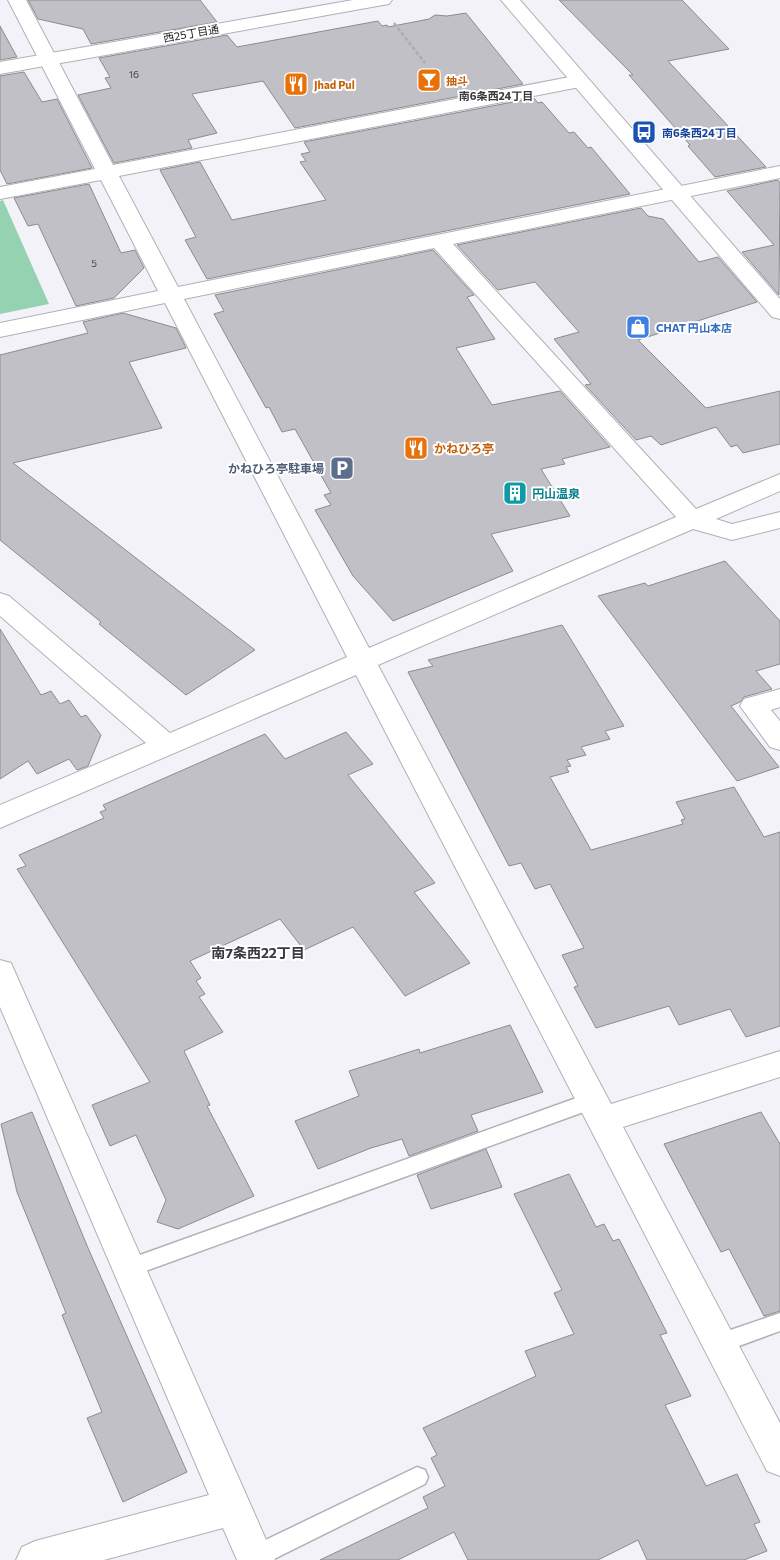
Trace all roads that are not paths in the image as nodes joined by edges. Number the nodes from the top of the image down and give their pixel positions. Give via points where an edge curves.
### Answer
1 (17, 0) edge
2 (383, 0) edge
3 (510, 0) edge
4 (47, 58) junction
5 (0, 68) edge
6 (580, 81) junction
7 (780, 172) edge
8 (107, 173) junction
9 (676, 192) junction
10 (0, 193) edge
11 (438, 240) junction
12 (172, 295) junction
13 (780, 312) edge
14 (0, 330) edge
15 (780, 482) edge
16 (692, 520) junction
17 (780, 520) edge
18 (0, 602) edge
19 (364, 661) junction
20 (780, 698) edge
21 (780, 740) edge
22 (167, 746) junction
23 (0, 818) edge
24 (0, 972) edge
25 (780, 1064) edge
26 (598, 1110) junction
27 (129, 1268) junction
28 (780, 1322) edge
29 (720, 1343) junction
30 (780, 1459) edge
31 (417, 1477) dead end
32 (233, 1507) junction
33 (256, 1558) edge
34 (35, 1560) edge

1 - 4 street
2 - 4 street, 西25丁目通
3 - 6 street
4 - 5 street, 西25丁目通
4 - 8 street
6 - 8 street
6 - 9 street
7 - 9 street
8 - 10 street
8 - 12 street
9 - 11 street
9 - 13 street
11 - 12 street
11 - 16 street
12 - 14 street
12 - 19 street
15 - 16 street
16 - 17 street via 732,532
16 - 19 street
18 - 22 street
19 - 22 street
19 - 26 street
20 - 21 street via 753,706
22 - 23 street
24 - 27 street
25 - 26 street
26 - 27 lane via 423,1160
26 - 29 street
27 - 32 street
28 - 29 lane
29 - 30 street
31 - 33 lane
32 - 33 street
32 - 34 street

